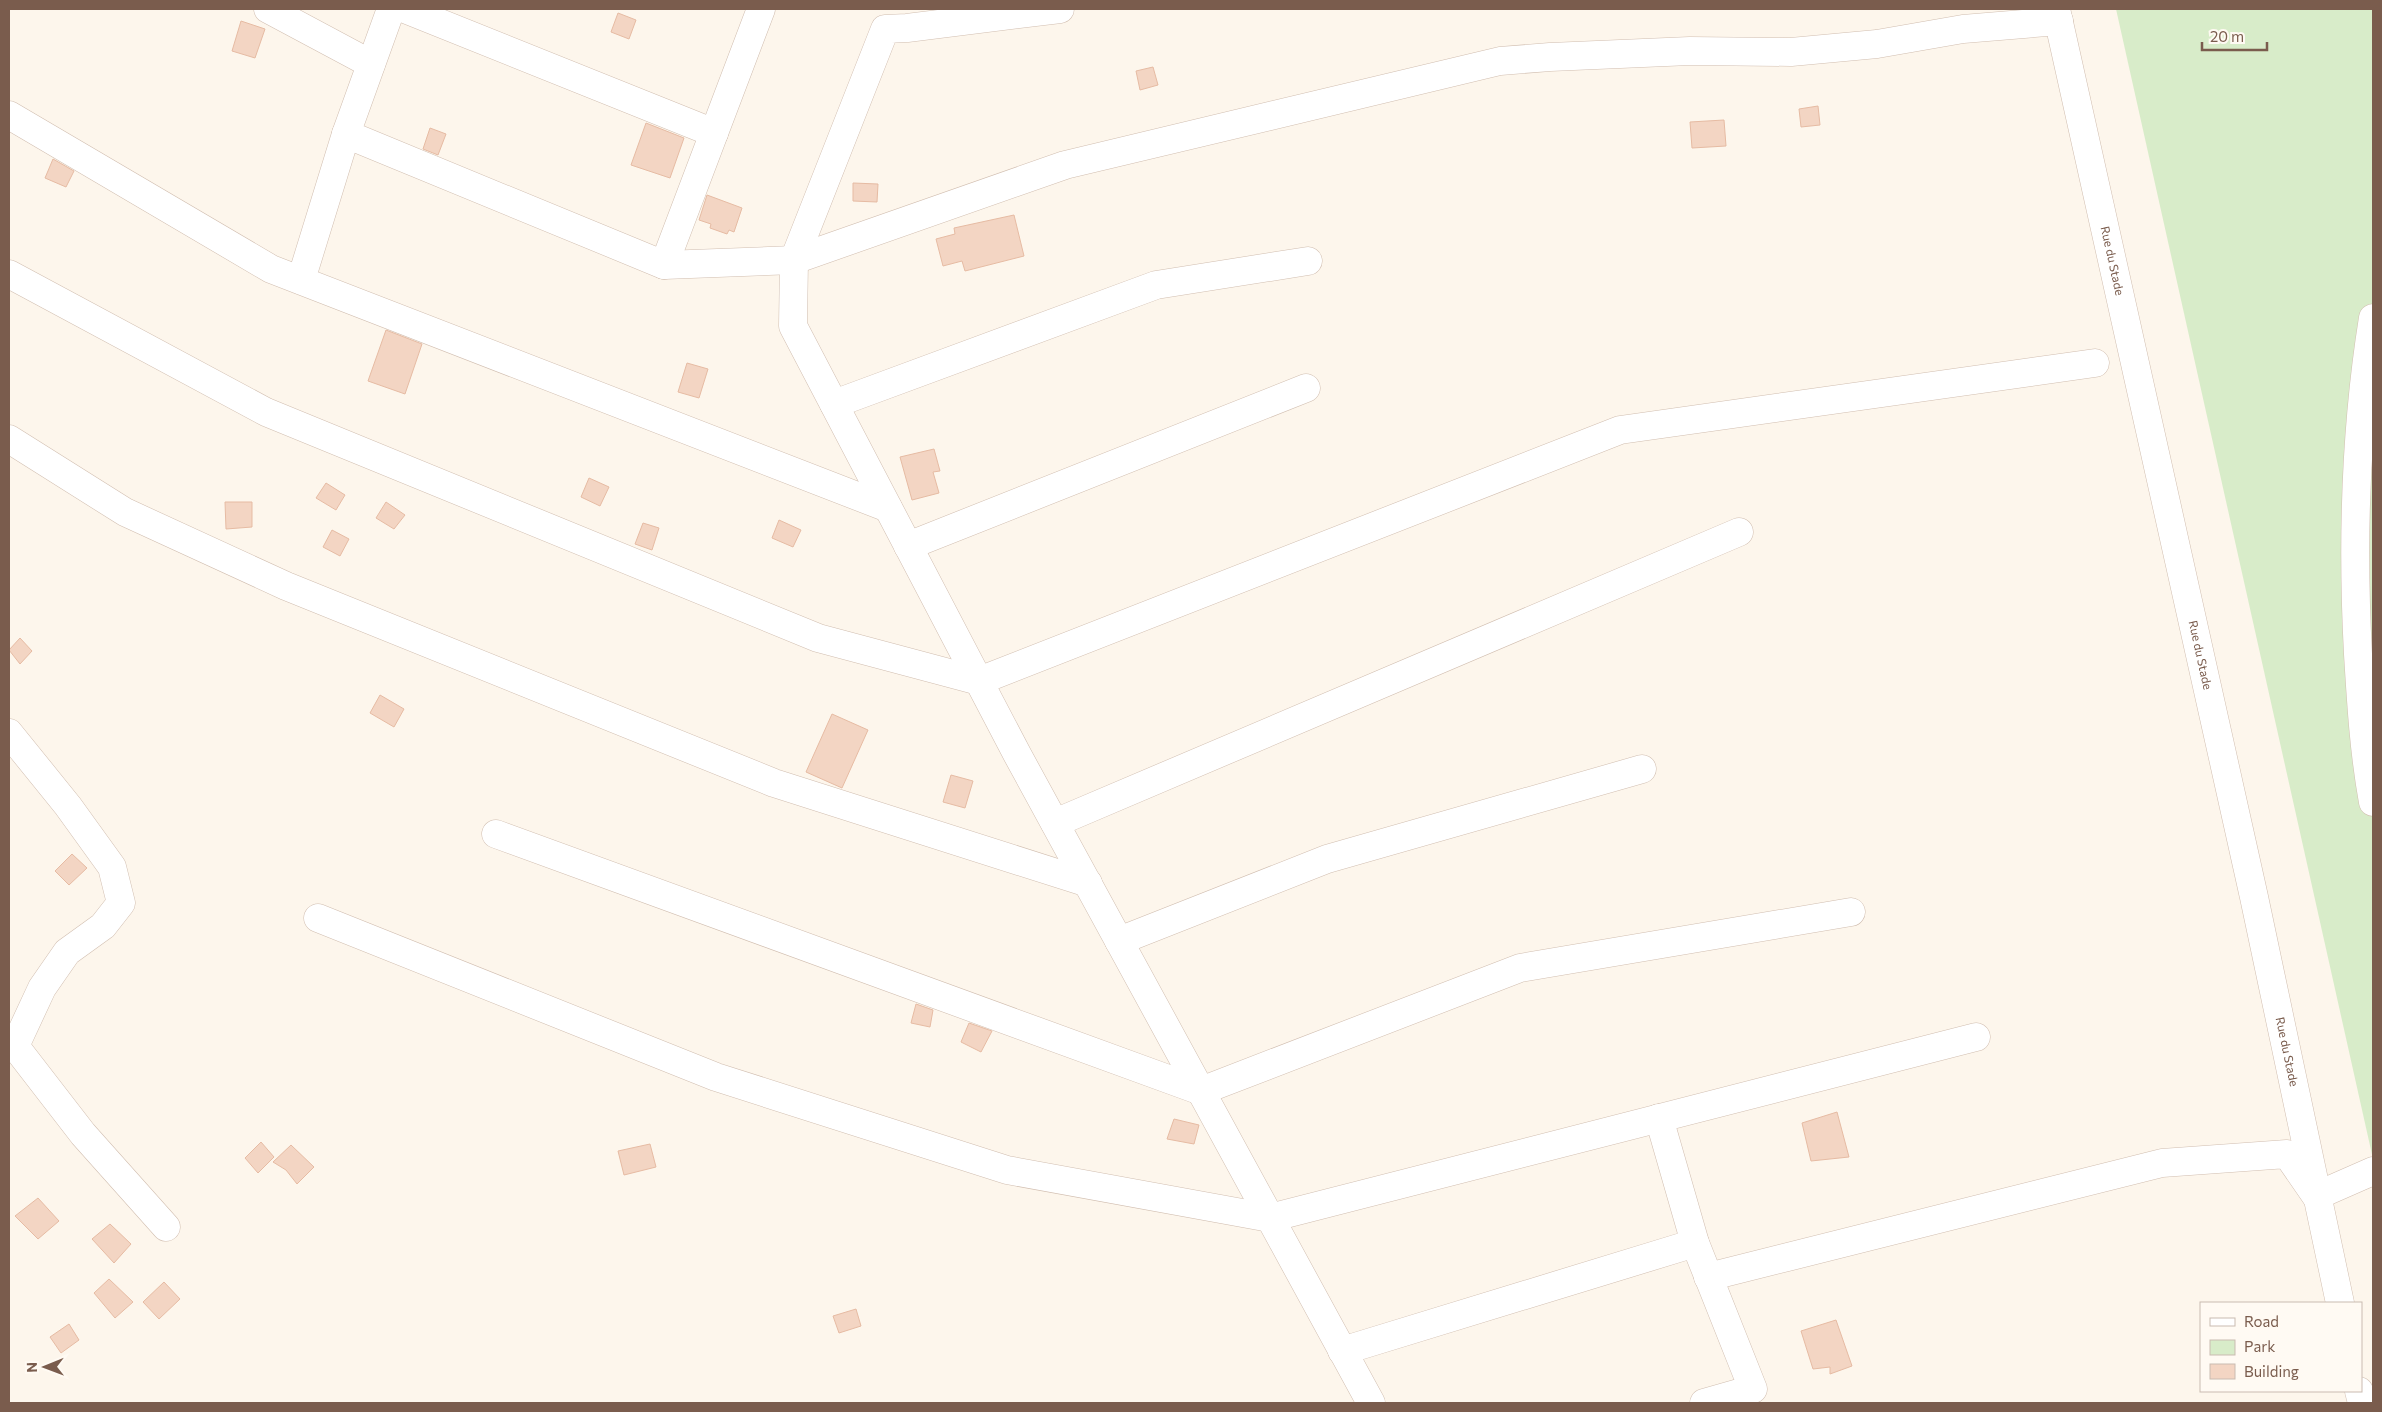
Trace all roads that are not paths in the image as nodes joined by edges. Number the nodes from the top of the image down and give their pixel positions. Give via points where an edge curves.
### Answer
1 (268, 9) edge
2 (391, 9) edge
3 (405, 9) edge
4 (761, 9) edge
5 (1060, 9) edge
6 (975, 14) edge
7 (2058, 15) edge
8 (371, 64) junction
9 (9, 115) edge
10 (714, 132) junction
11 (346, 134) junction
12 (794, 260) junction
13 (1308, 261) dead end
14 (664, 265) junction
15 (9, 274) edge
16 (301, 280) junction
17 (2373, 318) edge
18 (2095, 362) dead end
19 (1306, 388) dead end
20 (834, 404) junction
21 (9, 439) edge
22 (888, 508) junction
23 (1739, 532) dead end
24 (908, 546) junction
25 (979, 681) junction
26 (9, 733) edge
27 (1642, 769) dead end
28 (2373, 802) edge
29 (1055, 823) junction
30 (496, 834) dead end
31 (1088, 883) junction
32 (1851, 912) dead end
33 (318, 918) dead end
34 (1119, 941) junction
35 (1976, 1037) dead end
36 (1201, 1091) junction
37 (1659, 1118) junction
38 (2373, 1171) edge
39 (2316, 1196) junction
40 (1270, 1218) junction
41 (166, 1226) dead end
42 (1694, 1243) junction
43 (1708, 1277) junction
44 (2340, 1302) edge
45 (1342, 1351) junction
46 (1371, 1403) edge
47 (1704, 1403) edge

1 - 8 street
2 - 8 street
3 - 10 street
4 - 10 street
5 - 6 street
6 - 12 street via 906,28 884,29
7 - 12 street via 1877,44 1791,52 1690,51 1492,63 1066,165
7 - 39 street, Rue du Stade via 2254,897
8 - 11 street
9 - 16 street via 271,269
10 - 14 street
11 - 14 street
11 - 16 street
12 - 14 street
12 - 20 street via 792,326
13 - 20 street via 1156,285
15 - 25 street via 266,412 818,638
16 - 22 street
17 - 28 street via 2354,504 2354,588 2361,696
18 - 25 street via 1620,430
19 - 24 street
20 - 22 street
21 - 31 street via 126,512 286,586 774,783
22 - 24 street
23 - 29 street
24 - 25 street
25 - 29 street
26 - 41 street via 112,867 122,903 103,926 67,952 42,988 15,1046 83,1134
27 - 34 street via 1328,858
29 - 31 street
30 - 36 street
31 - 34 street
32 - 36 street via 1520,968
33 - 40 street via 716,1077 1007,1170
34 - 36 street
35 - 37 street
36 - 40 street
37 - 40 street
37 - 42 street
38 - 39 street
39 - 43 street via 2287,1154 2162,1164
39 - 44 street, Rue du Stade
40 - 45 street
42 - 43 street
42 - 45 street
43 - 47 street via 1752,1389
45 - 46 street

